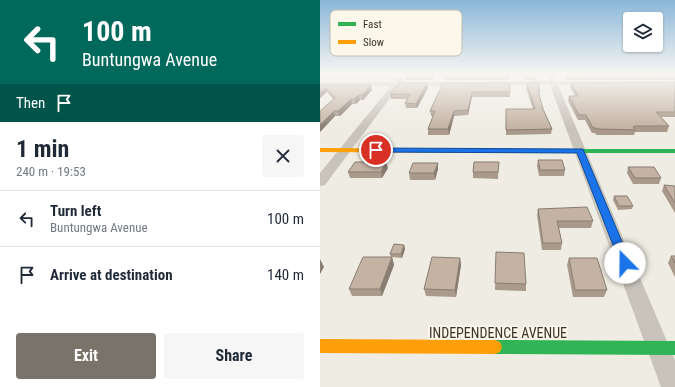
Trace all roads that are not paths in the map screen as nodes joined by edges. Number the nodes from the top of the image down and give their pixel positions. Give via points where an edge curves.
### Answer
1 (392, 92) edge
2 (556, 92) edge
3 (320, 150) edge
4 (345, 150) junction
5 (675, 150) edge
6 (580, 151) junction
7 (320, 182) edge
8 (320, 346) edge
9 (667, 348) edge
10 (674, 387) edge

1 - 4 street
2 - 6 street
3 - 4 street
4 - 6 street
4 - 7 street
5 - 6 street
6 - 9 street
8 - 9 street, INDEPENDENCE AVENUE
9 - 10 street

